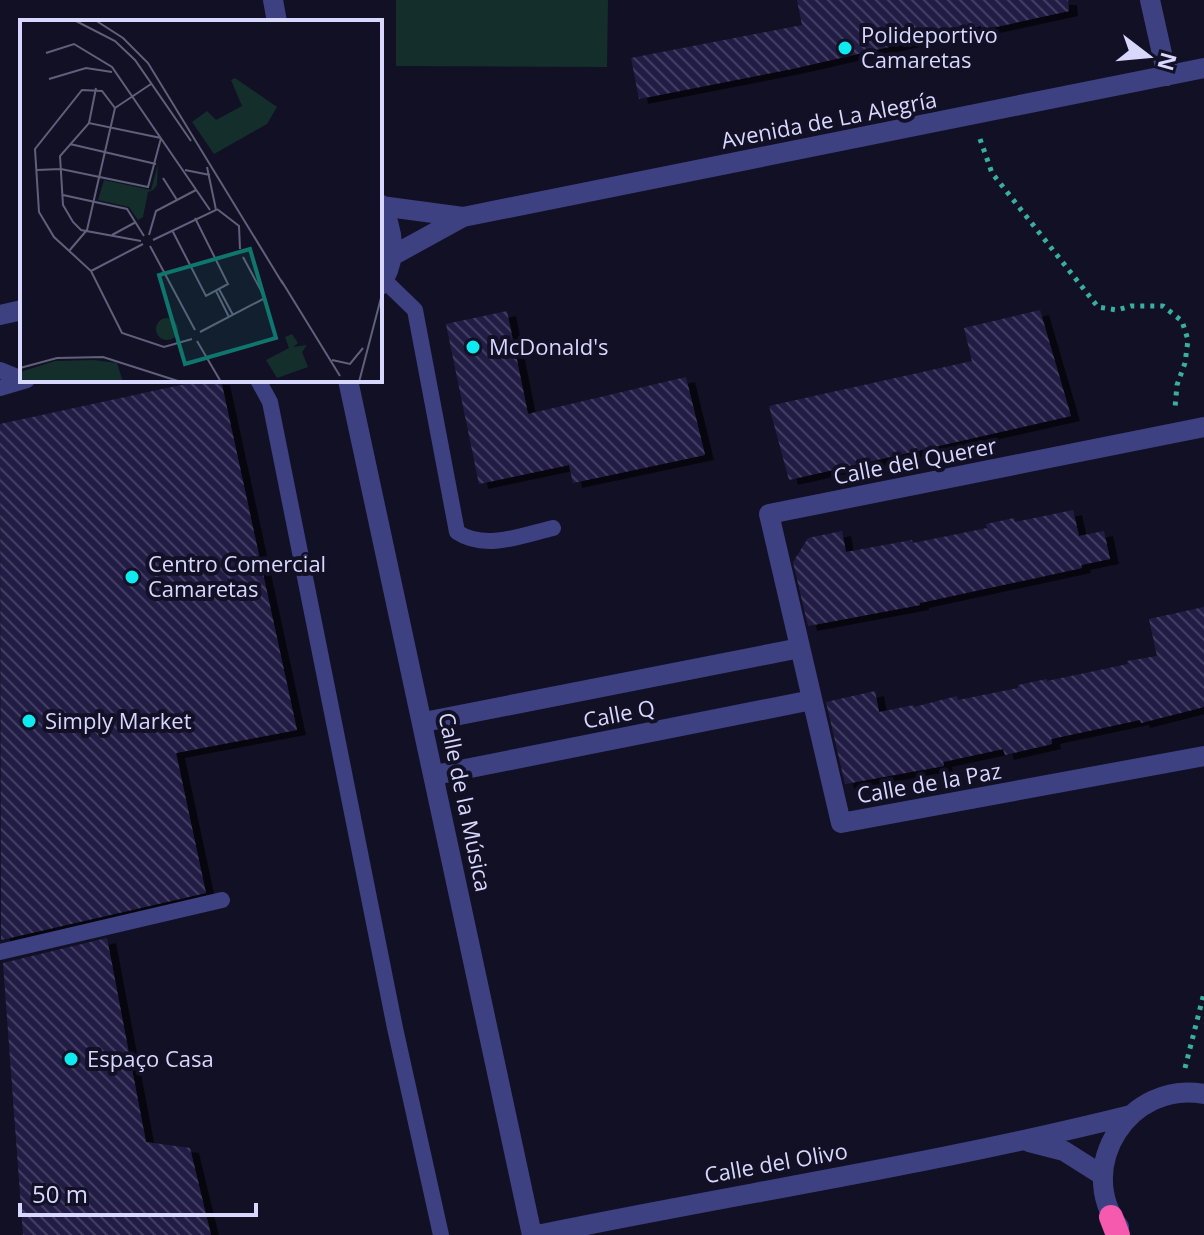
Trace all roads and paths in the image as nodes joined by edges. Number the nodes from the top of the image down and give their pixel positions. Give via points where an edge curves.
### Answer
1 (273, 0) edge
2 (1150, 0) edge
3 (277, 20) edge
4 (1204, 68) edge
5 (1167, 76) junction
6 (972, 115) junction
7 (382, 205) edge
8 (382, 208) edge
9 (463, 217) junction
10 (392, 256) junction
11 (382, 283) edge
12 (20, 310) edge
13 (0, 315) edge
14 (0, 370) edge
15 (20, 377) edge
16 (20, 382) edge
17 (259, 382) edge
18 (348, 382) edge
19 (0, 388) edge
20 (1204, 427) edge
21 (1174, 433) junction
22 (553, 528) dead end
23 (800, 648) junction
24 (812, 700) junction
25 (424, 722) junction
26 (1204, 756) edge
27 (435, 775) junction
28 (222, 900) dead end
29 (0, 952) edge
30 (1204, 993) edge
31 (1179, 1092) junction
32 (1204, 1094) edge
33 (1131, 1115) junction
34 (1025, 1141) junction
35 (1102, 1175) junction
36 (1118, 1229) edge
37 (441, 1235) edge
38 (535, 1235) edge

1 - 3 street
2 - 5 street
4 - 5 street, Avenida de La Alegría
5 - 6 street, Avenida de La Alegría
6 - 9 street, Avenida de La Alegría
6 - 21 path via 992,173 1098,307 1163,306 1182,321 1188,340 1177,385
7 - 9 street, Avenida de La Alegría
8 - 10 street via 391,230
9 - 10 street, Avenida de La Alegría
10 - 11 street
11 - 22 lane via 415,310 457,532 469,541 497,541
12 - 13 street
14 - 15 lane
16 - 19 lane
17 - 37 lane via 270,402
18 - 25 street, Calle de la Música
20 - 21 street, Calle del Querer
21 - 23 street, Calle del Querer via 769,514
23 - 24 street, Calle de la Paz
23 - 25 street, Calle Q
24 - 26 street, Calle de la Paz via 841,823
24 - 27 street, Calle Q
25 - 27 street, Calle de la Música
27 - 38 street, Calle de la Música
28 - 29 lane
30 - 31 path
31 - 32 street
31 - 33 street via 1163,1095
33 - 34 street, Calle del Olivo
33 - 35 street via 1105,1153
34 - 35 street, Calle del Olivo via 1064,1151
34 - 38 street, Calle del Olivo
35 - 36 street via 1104,1196

